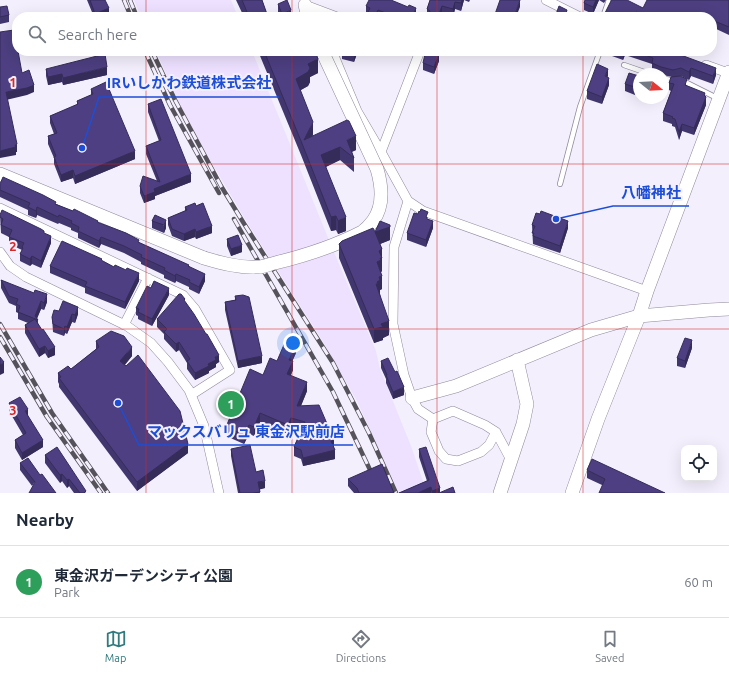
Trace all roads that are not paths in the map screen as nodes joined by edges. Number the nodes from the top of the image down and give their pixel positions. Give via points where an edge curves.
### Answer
1 (546, 0) edge
2 (609, 0) edge
3 (305, 6) edge
4 (322, 12) edge
5 (570, 12) edge
6 (605, 12) edge
7 (324, 56) edge
8 (334, 56) edge
9 (418, 56) edge
10 (598, 56) edge
11 (699, 62) edge
12 (624, 65) dead end
13 (633, 68) edge
14 (729, 73) edge
15 (669, 80) edge
16 (719, 99) junction
17 (381, 152) junction
18 (0, 174) edge
19 (560, 184) dead end
20 (408, 201) junction
21 (0, 208) edge
22 (0, 252) edge
23 (148, 278) junction
24 (647, 291) junction
25 (729, 309) edge
26 (639, 316) junction
27 (124, 325) junction
28 (517, 360) junction
29 (191, 395) junction
30 (412, 398) junction
31 (433, 419) junction
32 (496, 432) junction
33 (511, 460) junction
34 (219, 493) edge
35 (500, 493) edge
36 (572, 493) edge

1 - 5 street
2 - 6 lane
3 - 4 street
7 - 18 street, bridge via 377,169 381,184 379,211 372,222 363,231 331,246 290,260 258,267 229,265 204,258
8 - 17 street via 357,111
9 - 17 street
10 - 19 lane via 580,107
11 - 14 street
12 - 13 lane
14 - 16 street
15 - 16 lane via 680,79
16 - 24 street
17 - 20 street
20 - 24 street via 423,211
20 - 30 street via 394,247 393,324 404,375
21 - 23 street
22 - 27 street via 10,266 26,277
23 - 27 street
23 - 29 street via 183,295 195,309 230,370
24 - 26 street
25 - 26 street
26 - 28 street via 591,330
26 - 36 street
27 - 29 street via 151,343
28 - 30 street via 456,386
28 - 33 street via 527,404 524,424
29 - 34 street via 204,426
30 - 31 street via 418,409
31 - 32 street via 454,411
31 - 32 street via 431,432 439,451 446,459 458,462 481,452 489,445
32 - 33 street
33 - 35 street

